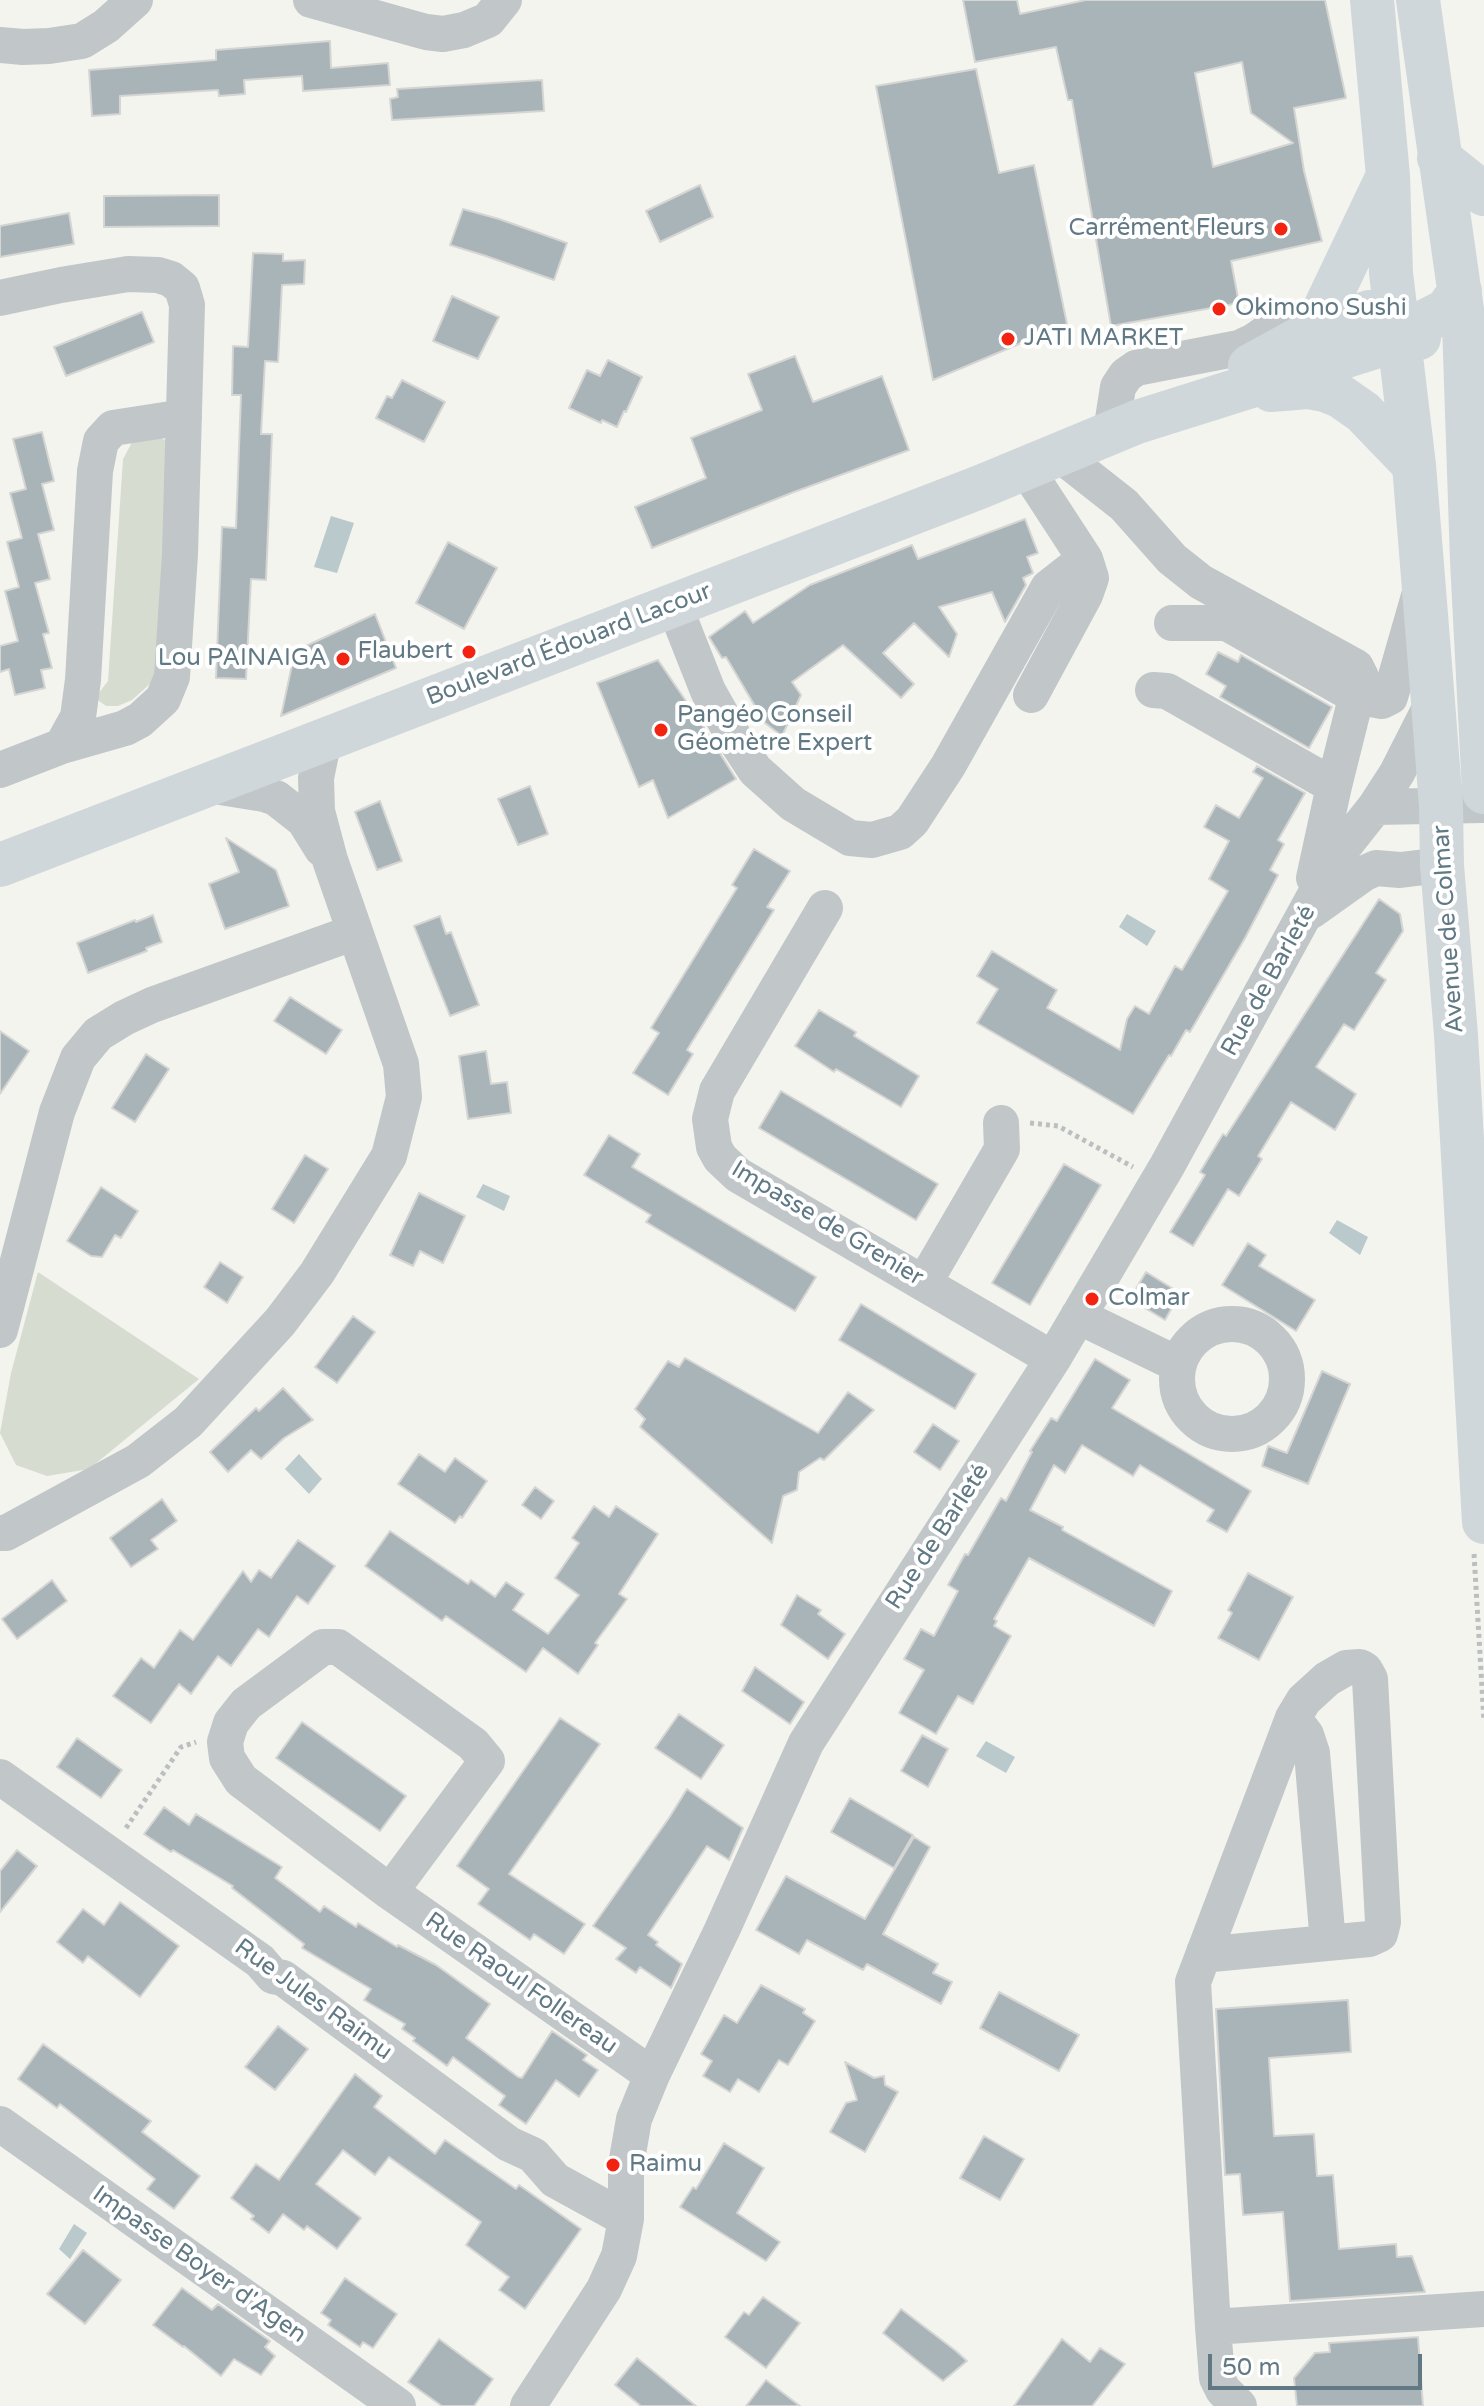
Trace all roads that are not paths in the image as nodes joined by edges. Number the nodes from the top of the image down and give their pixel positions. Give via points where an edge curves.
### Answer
1 (135, 0) edge
2 (311, 0) edge
3 (504, 0) edge
4 (1372, 0) edge
5 (1386, 0) edge
6 (1418, 0) edge
7 (474, 13) edge
8 (0, 45) edge
9 (1439, 158) junction
10 (1388, 176) junction
11 (1484, 194) edge
12 (0, 298) edge
13 (1440, 311) edge
14 (1301, 327) junction
15 (184, 417) junction
16 (1124, 427) junction
17 (1042, 460) junction
18 (1414, 465) junction
19 (1484, 483) edge
20 (1085, 559) junction
21 (1472, 561) junction
22 (1422, 586) junction
23 (674, 605) junction
24 (1172, 623) dead end
25 (1475, 631) junction
26 (1153, 690) dead end
27 (1031, 695) dead end
28 (1357, 696) junction
29 (1433, 702) junction
30 (324, 739) junction
31 (62, 746) junction
32 (0, 770) edge
33 (208, 785) junction
34 (1334, 786) junction
35 (1484, 792) edge
36 (1484, 805) edge
37 (1441, 806) junction
38 (1375, 807) junction
39 (330, 860) junction
40 (0, 865) edge
41 (1442, 865) junction
42 (825, 908) dead end
43 (1306, 915) junction
44 (355, 932) junction
45 (1472, 1067) edge
46 (1001, 1123) road end
47 (1473, 1136) edge
48 (924, 1283) junction
49 (1078, 1316) junction
50 (0, 1330) edge
51 (1053, 1359) junction
52 (1179, 1365) dead end
53 (1484, 1522) edge
54 (0, 1533) edge
55 (1293, 1718) junction
56 (0, 1777) edge
57 (390, 1892) junction
58 (1328, 1943) junction
59 (1204, 1952) junction
60 (652, 2075) junction
61 (0, 2124) edge
62 (626, 2219) junction
63 (1484, 2309) edge
64 (1213, 2327) junction
65 (398, 2406) edge
66 (528, 2406) edge
67 (1239, 2406) edge

1 - 8 street via 82,41
2 - 7 street via 443,34
3 - 7 street via 495,13
4 - 10 main road
5 - 13 main road via 1421,237
6 - 9 main road
9 - 11 main road
9 - 13 main road
10 - 13 main road via 1389,239
10 - 14 main road
12 - 15 street via 128,274 171,279 182,288 187,305
13 - 14 main road
13 - 16 main road, Boulevard Édouard Lacour via 1375,347
13 - 18 main road, Avenue de Colmar
13 - 21 main road
13 - 25 main road via 1430,358 1451,560 1462,613
14 - 16 main road, Boulevard Édouard Lacour via 1250,366
15 - 31 street via 172,677 163,699 140,720
15 - 31 street via 113,428 101,441 83,680 78,717
16 - 17 main road, Boulevard Édouard Lacour
16 - 18 main road via 1273,389 1308,387 1359,408
17 - 20 street
17 - 23 main road, Boulevard Édouard Lacour
17 - 28 street via 1124,505 1172,559 1201,582 1356,667 1361,677
18 - 22 main road, Avenue de Colmar
19 - 21 main road
20 - 23 street via 1048,588 912,821 900,832 872,840 838,831 793,804 755,770 708,691
20 - 27 street via 1091,578 1085,595
21 - 25 main road
22 - 28 street via 1390,697 1382,701
22 - 29 main road, Avenue de Colmar
23 - 30 main road, Boulevard Édouard Lacour
24 - 28 street via 1227,623
25 - 35 main road
26 - 34 street via 1167,691
28 - 34 street
29 - 37 main road, Avenue de Colmar
29 - 38 street, Rue de Barleté
30 - 33 main road, Boulevard Édouard Lacour
30 - 39 street via 316,778 317,811
31 - 32 street
33 - 39 street via 276,798 304,820
33 - 40 main road, Boulevard Édouard Lacour
34 - 43 street
36 - 37 street
37 - 38 street
37 - 41 main road, Avenue de Colmar
38 - 43 street, Rue de Barleté via 1337,855
39 - 44 street
41 - 43 street via 1376,868
41 - 45 main road, Avenue de Colmar
42 - 48 street, Impasse de Grenier via 717,1091 710,1119 714,1147 738,1175
43 - 49 street, Rue de Barleté
44 - 50 street via 152,1005 98,1034 78,1058 57,1112
44 - 54 street via 401,1064 404,1097 389,1156 317,1273 280,1322 188,1422 138,1461
45 - 47 main road, Avenue de Colmar
46 - 48 street via 1002,1149
47 - 53 main road, Avenue de Colmar
48 - 51 street, Impasse de Grenier
49 - 51 street, Rue de Barleté
49 - 52 street
51 - 60 street, Rue de Barleté via 806,1743
55 - 58 street via 1312,1753
55 - 58 street via 1327,1679 1346,1668 1365,1670 1370,1679 1383,1922 1380,1934 1369,1939
55 - 59 street
56 - 62 street, Rue Jules Raimu via 509,2144 533,2155 555,2180
57 - 57 street, Rue Raoul Follereau via 241,1780 227,1758 231,1723 246,1704 323,1647 338,1647 473,1744 487,1761
57 - 60 street, Rue Raoul Follereau
58 - 59 street
59 - 64 street via 1193,1982
60 - 62 street, Rue de Barleté via 629,2139
61 - 65 street, Impasse Boyer d'Agen
62 - 66 street, Rue de Barleté via 619,2256 604,2289
63 - 64 street
64 - 67 street via 1217,2378

